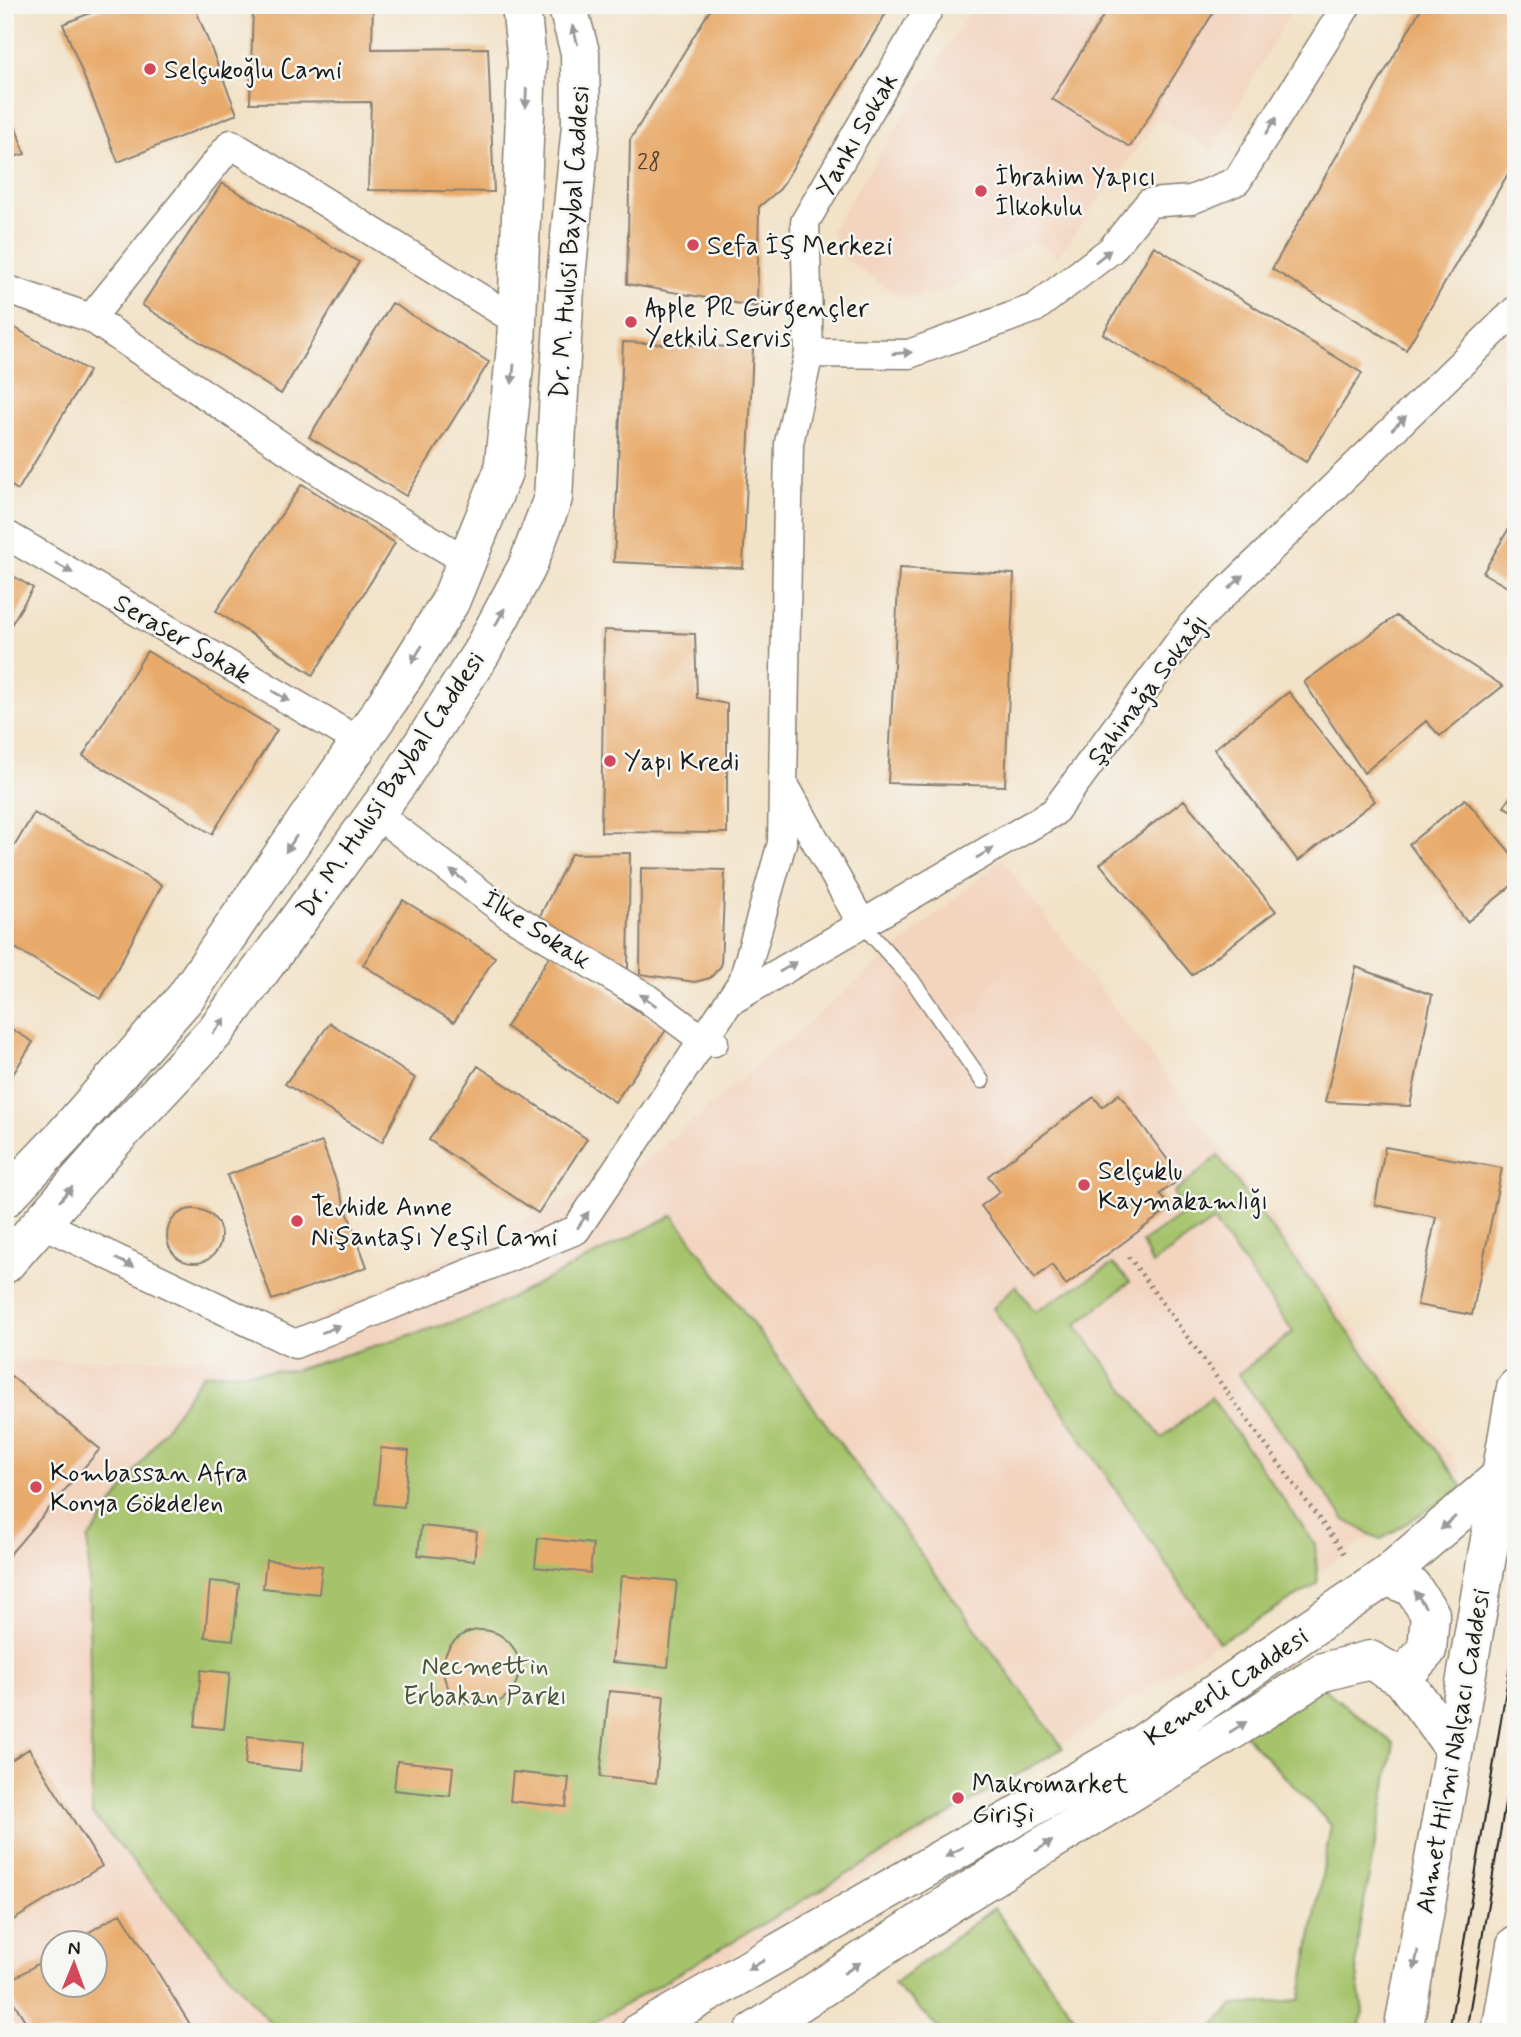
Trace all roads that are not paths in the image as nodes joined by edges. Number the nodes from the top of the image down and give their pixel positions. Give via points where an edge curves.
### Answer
1 (521, 5) edge
2 (567, 5) edge
3 (931, 5) edge
4 (1347, 5) edge
5 (5, 289) edge
6 (1516, 310) edge
7 (91, 318) junction
8 (517, 321) junction
9 (809, 353) junction
10 (5, 534) edge
11 (467, 561) junction
12 (360, 742) junction
13 (783, 783) junction
14 (375, 813) junction
15 (862, 924) junction
16 (729, 1002) junction
17 (709, 1041) junction
18 (982, 1081) dead end
19 (5, 1198) edge
20 (41, 1223) junction
21 (5, 1264) edge
22 (1516, 1388) edge
23 (1499, 1478) junction
24 (1377, 1582) junction
25 (1402, 1678) junction
26 (1454, 1748) junction
27 (1516, 1945) edge
28 (640, 2032) edge
29 (754, 2032) edge
30 (1402, 2032) edge
31 (1501, 2032) edge

1 -> 8 street, Dr. M. Hulusi Baybal Caddesi via 527,62
14 -> 2 street, Dr. M. Hulusi Baybal Caddesi via 481,653 527,567 554,498 565,287 581,126 580,52
3 - 9 street, Yankı Sokak via 805,222
9 -> 4 street via 909,355 1035,308 1111,250 1149,202 1191,200 1237,181
5 - 7 street
15 -> 6 street, Şahinağa Sokağı via 1054,812 1192,625
7 - 8 street via 231,144
7 - 11 street via 350,492
8 -> 11 street, Dr. M. Hulusi Baybal Caddesi via 503,472
9 - 13 street, Yankı Sokak via 789,443
10 -> 12 street, Seraser Sokak
11 -> 12 street, Dr. M. Hulusi Baybal Caddesi via 450,602
12 -> 19 street, Dr. M. Hulusi Baybal Caddesi via 185,998
13 - 15 street
13 - 16 street, Yankı Sokak via 782,843 743,981
17 -> 14 street, İlke Sokak via 508,914
20 -> 14 street, Dr. M. Hulusi Baybal Caddesi via 215,1031
16 -> 15 street, Şahinağa Sokağı
15 - 18 lane via 912,980
16 - 17 street, Yankı Sokak
20 -> 17 street, Yankı Sokak via 295,1344 576,1230
20 - 21 street, Dr. M. Hulusi Baybal Caddesi
22 - 23 street, Ahmet Hilmi Nalçacı Caddesi
23 -> 24 street, Kemerli Caddesi
23 - 26 street, Ahmet Hilmi Nalçacı Caddesi
25 -> 24 street via 1427,1650 1430,1614 1412,1587
24 -> 28 street, Kemerli Caddesi via 1142,1744
25 - 26 street, Kemerli Caddesi
29 -> 25 street, Kemerli Caddesi via 961,1896 1323,1672 1370,1660
26 -> 30 street, Ahmet Hilmi Nalçacı Caddesi
27 - 31 street

